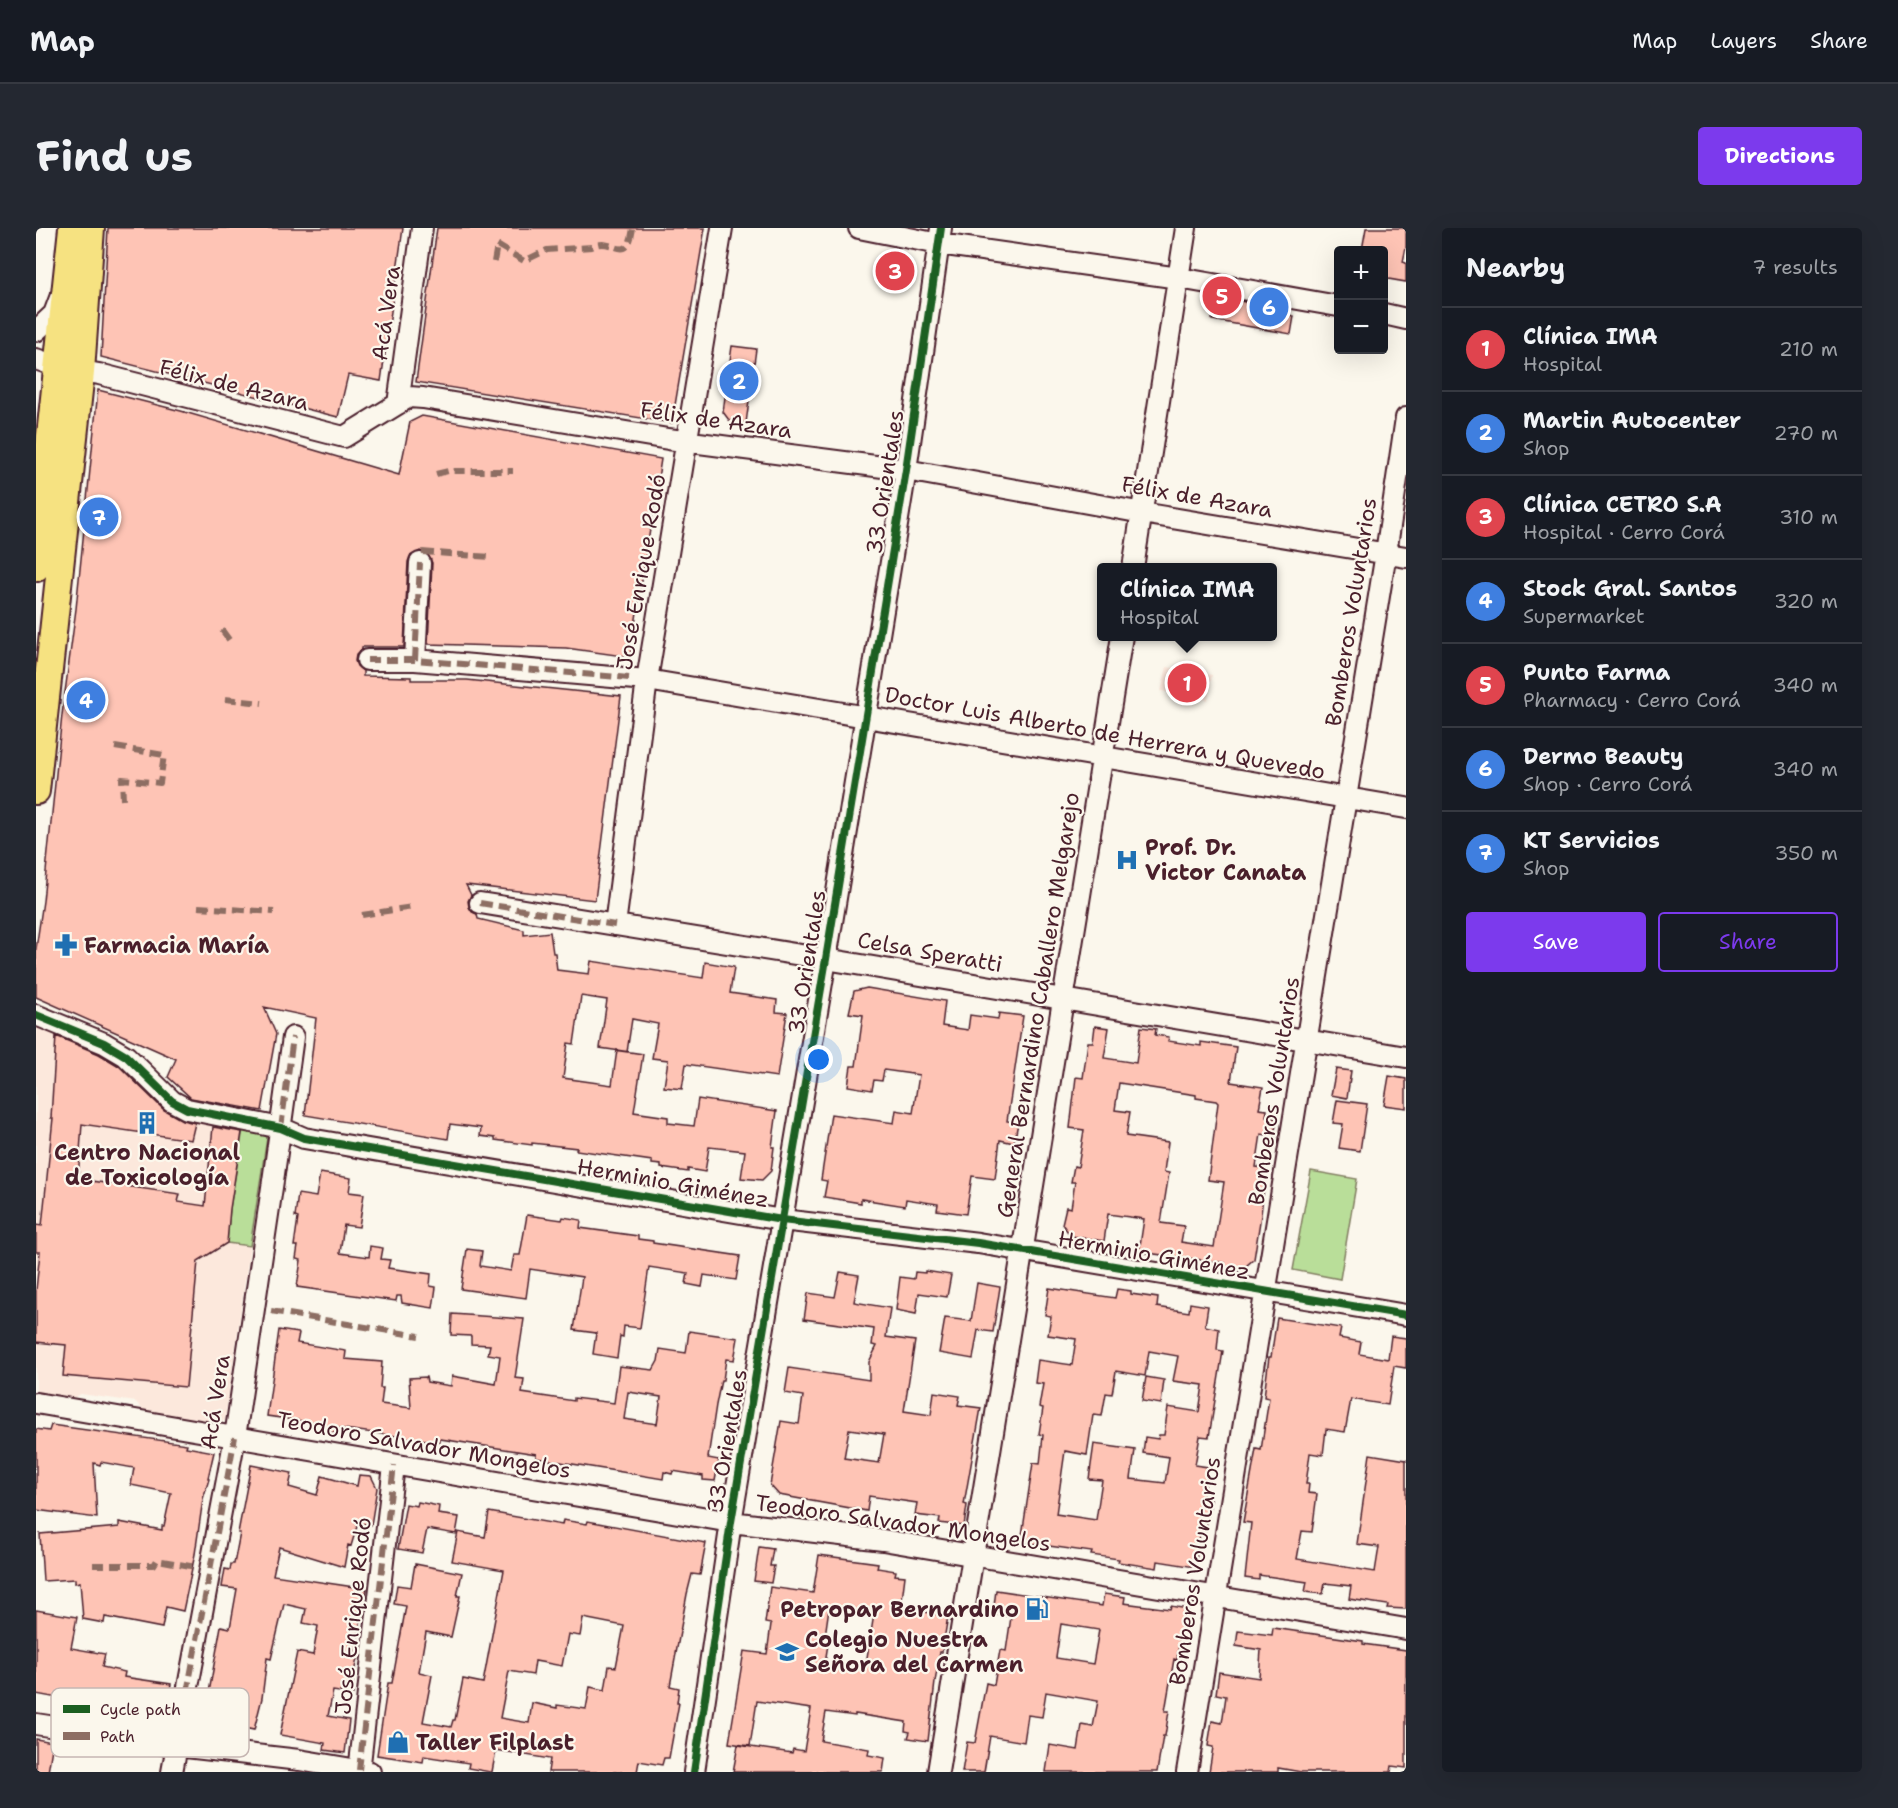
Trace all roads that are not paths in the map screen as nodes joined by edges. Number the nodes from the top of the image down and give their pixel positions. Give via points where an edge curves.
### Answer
1 (72, 228) edge
2 (91, 228) edge
3 (422, 228) edge
4 (722, 228) edge
5 (858, 228) edge
6 (1186, 228) edge
7 (940, 236) edge
8 (69, 259) junction
9 (1179, 278) junction
10 (1334, 305) edge
11 (1388, 315) edge
12 (1406, 318) edge
13 (36, 331) edge
14 (58, 366) edge
15 (398, 404) junction
16 (1406, 418) edge
17 (688, 442) junction
18 (906, 470) junction
19 (1142, 512) junction
20 (1386, 553) junction
21 (1406, 556) edge
22 (420, 563) dead end
23 (1134, 563) edge
24 (36, 568) edge
25 (44, 637) edge
26 (1121, 641) edge
27 (367, 660) dead end
28 (415, 660) junction
29 (647, 680) junction
30 (866, 717) junction
31 (1102, 757) junction
32 (36, 791) edge
33 (1346, 798) junction
34 (1406, 808) edge
35 (480, 903) dead end
36 (615, 925) junction
37 (826, 959) junction
38 (1063, 999) junction
39 (36, 1015) edge
40 (293, 1037) dead end
41 (1306, 1040) junction
42 (1406, 1057) edge
43 (281, 1128) junction
44 (783, 1220) junction
45 (1022, 1251) junction
46 (1265, 1292) junction
47 (1406, 1315) edge
48 (37, 1403) edge
49 (235, 1437) junction
50 (394, 1465) junction
51 (731, 1522) junction
52 (973, 1556) junction
53 (1216, 1597) junction
54 (1406, 1629) edge
55 (188, 1688) edge
56 (36, 1724) edge
57 (51, 1726) edge
58 (249, 1754) edge
59 (175, 1757) edge
60 (363, 1771) edge
61 (172, 1772) edge
62 (694, 1772) edge
63 (938, 1772) edge
64 (1187, 1772) edge

1 - 8 main road
2 - 14 main road
3 - 15 street, Acá Vera
4 - 17 street, José Enrique Rodó
5 - 7 street
6 - 9 street
7 - 9 street
7 - 18 street, 33 Orientales
8 - 13 street via 54,314
8 - 14 main road
9 - 10 street
9 - 19 street
11 - 12 street
14 - 15 street, Félix de Azara via 344,437
14 - 24 main road
14 - 25 main road
15 - 17 street, Félix de Azara via 409,397 423,398
16 - 20 street, Bomberos Voluntarios
17 - 18 street, Félix de Azara
17 - 29 street, José Enrique Rodó
18 - 19 street, Félix de Azara
18 - 30 street, 33 Orientales
19 - 20 street, Félix de Azara
19 - 23 street
20 - 21 street, Félix de Azara
20 - 33 street, Bomberos Voluntarios
22 - 28 street
25 - 32 main road
26 - 31 street, General Bernardino Caballero Melgarejo
27 - 28 street, Doctor Luis Alberto de Herrera y Quevedo
28 - 29 street, Doctor Luis Alberto de Herrera y Quevedo
29 - 30 street, Doctor Luis Alberto de Herrera y Quevedo
29 - 36 street, José Enrique Rodó
30 - 31 street, Doctor Luis Alberto de Herrera y Quevedo
30 - 37 street, 33 Orientales
31 - 33 street, Doctor Luis Alberto de Herrera y Quevedo
31 - 38 street, General Bernardino Caballero Melgarejo
33 - 34 street, Doctor Luis Alberto de Herrera y Quevedo
33 - 41 street, Bomberos Voluntarios
35 - 36 street, Celsa Speratti
36 - 37 street, Celsa Speratti
37 - 38 street, Celsa Speratti
37 - 44 street, 33 Orientales
38 - 41 street, Celsa Speratti
38 - 45 street, General Bernardino Caballero Melgarejo
39 - 43 street, Herminio Giménez via 126,1056 172,1101 187,1109
40 - 43 street, Acá Vera
41 - 42 street, Celsa Speratti
41 - 46 street, Bomberos Voluntarios
43 - 44 street, Herminio Giménez via 304,1138
43 - 49 street, Acá Vera
44 - 45 street, Herminio Giménez
44 - 51 street, 33 Orientales
45 - 46 street, Herminio Giménez
45 - 52 street, General Bernardino Caballero Melgarejo
46 - 47 street, Herminio Giménez
46 - 53 street, Bomberos Voluntarios
48 - 49 street, Teodoro Salvador Mongelos
49 - 50 street, Teodoro Salvador Mongelos
49 - 55 street, Acá Vera
50 - 51 street, Teodoro Salvador Mongelos
50 - 60 street, José Enrique Rodó
51 - 52 street, Teodoro Salvador Mongelos via 883,1540
51 - 62 street, 33 Orientales
52 - 53 street, Teodoro Salvador Mongelos
52 - 63 street, General Bernardino Caballero Melgarejo
53 - 54 street, Teodoro Salvador Mongelos
53 - 64 street, Bomberos Voluntarios
56 - 57 street
58 - 60 street
59 - 61 street, Acá Vera

